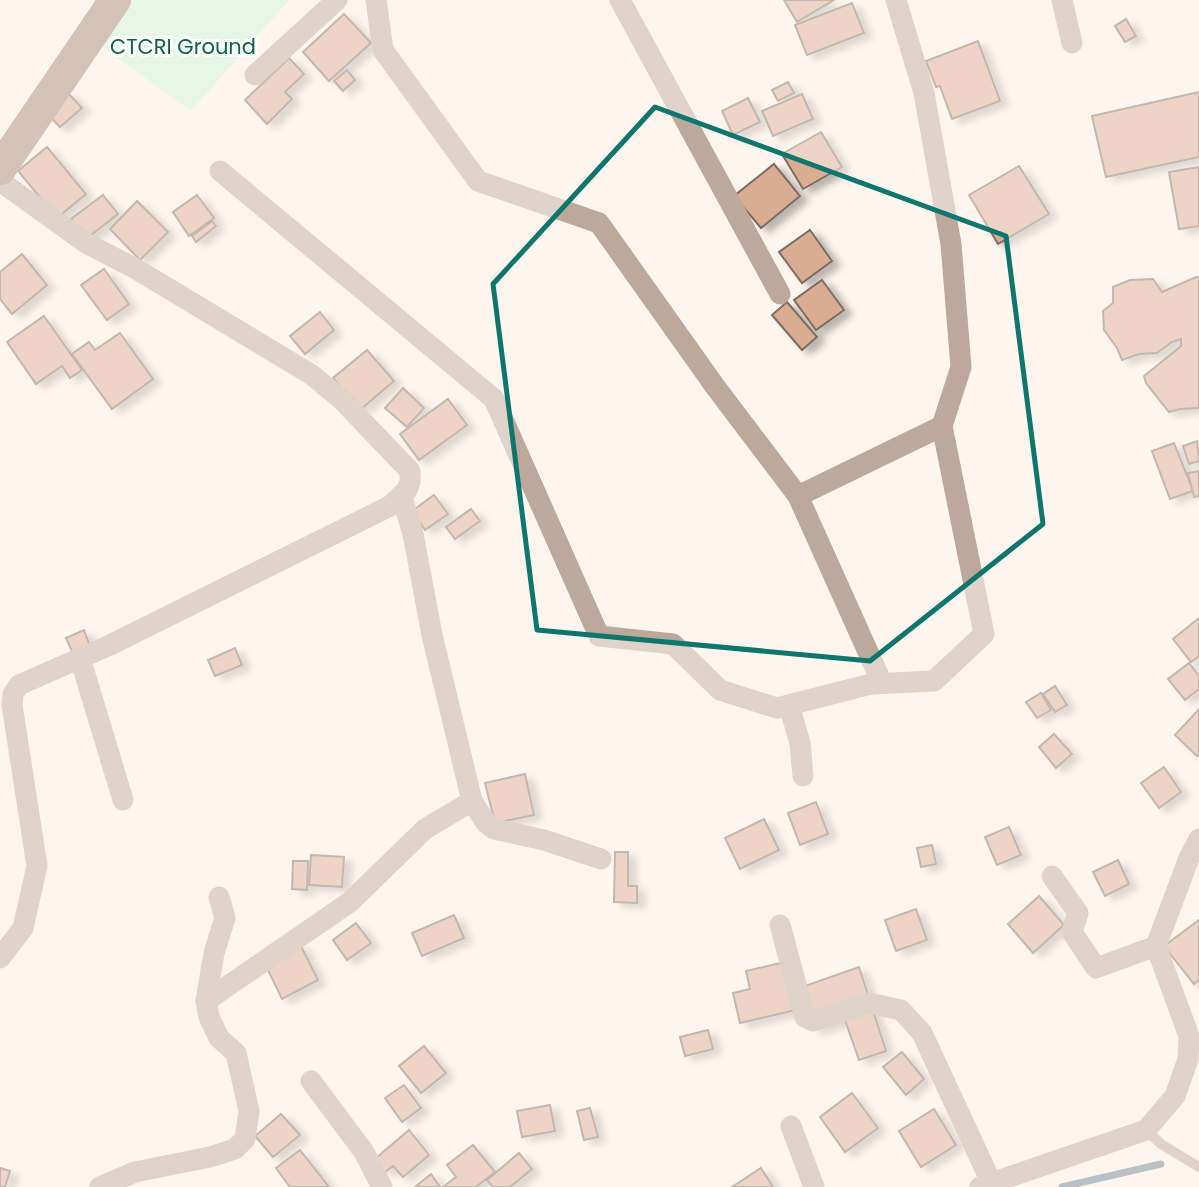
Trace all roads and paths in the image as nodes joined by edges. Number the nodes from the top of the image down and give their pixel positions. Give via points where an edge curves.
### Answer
1 (115, 0) edge
2 (337, 0) edge
3 (376, 0) edge
4 (620, 0) edge
5 (896, 0) edge
6 (1062, 0) edge
7 (1072, 43) dead end
8 (255, 75) dead end
9 (0, 169) edge
10 (220, 171) dead end
11 (0, 181) edge
12 (780, 294) dead end
13 (942, 426) junction
14 (798, 496) junction
15 (402, 497) junction
16 (80, 658) junction
17 (882, 683) junction
18 (789, 705) junction
19 (803, 776) dead end
20 (123, 800) dead end
21 (472, 801) junction
22 (1199, 839) edge
23 (601, 859) dead end
24 (1052, 876) dead end
25 (219, 897) dead end
26 (780, 925) dead end
27 (1156, 946) junction
28 (0, 958) edge
29 (206, 1001) junction
30 (311, 1081) dead end
31 (791, 1126) dead end
32 (1146, 1130) junction
33 (1199, 1167) edge
34 (986, 1185) edge
35 (100, 1187) edge
36 (382, 1187) edge
37 (814, 1187) edge

1 - 9 main road
2 - 8 street
3 - 14 street via 383,50 478,181 599,223
4 - 12 street
5 - 13 street via 924,93 951,244 961,367
6 - 7 street
10 - 18 street via 495,399 599,636 673,644 720,690 777,708
11 - 15 street via 86,243 312,375 408,467 410,482
13 - 14 street
13 - 17 street via 984,634 934,681
14 - 17 street
15 - 16 street
15 - 21 street
16 - 20 street
16 - 28 street via 25,681 13,694 37,866 23,929
17 - 18 street
18 - 19 street
21 - 23 street via 494,829
21 - 29 street via 425,829 350,902
22 - 27 street
24 - 27 street via 1078,913 1072,932 1096,968
25 - 29 street via 225,918
26 - 34 street via 805,1017 813,1021 869,1003 901,1010 922,1032
27 - 32 street via 1189,1036 1188,1059 1175,1096
29 - 35 street via 219,1038 236,1053 248,1111 245,1139 235,1149 135,1172
30 - 36 street via 364,1152
31 - 37 street
32 - 33 lane
32 - 34 street

